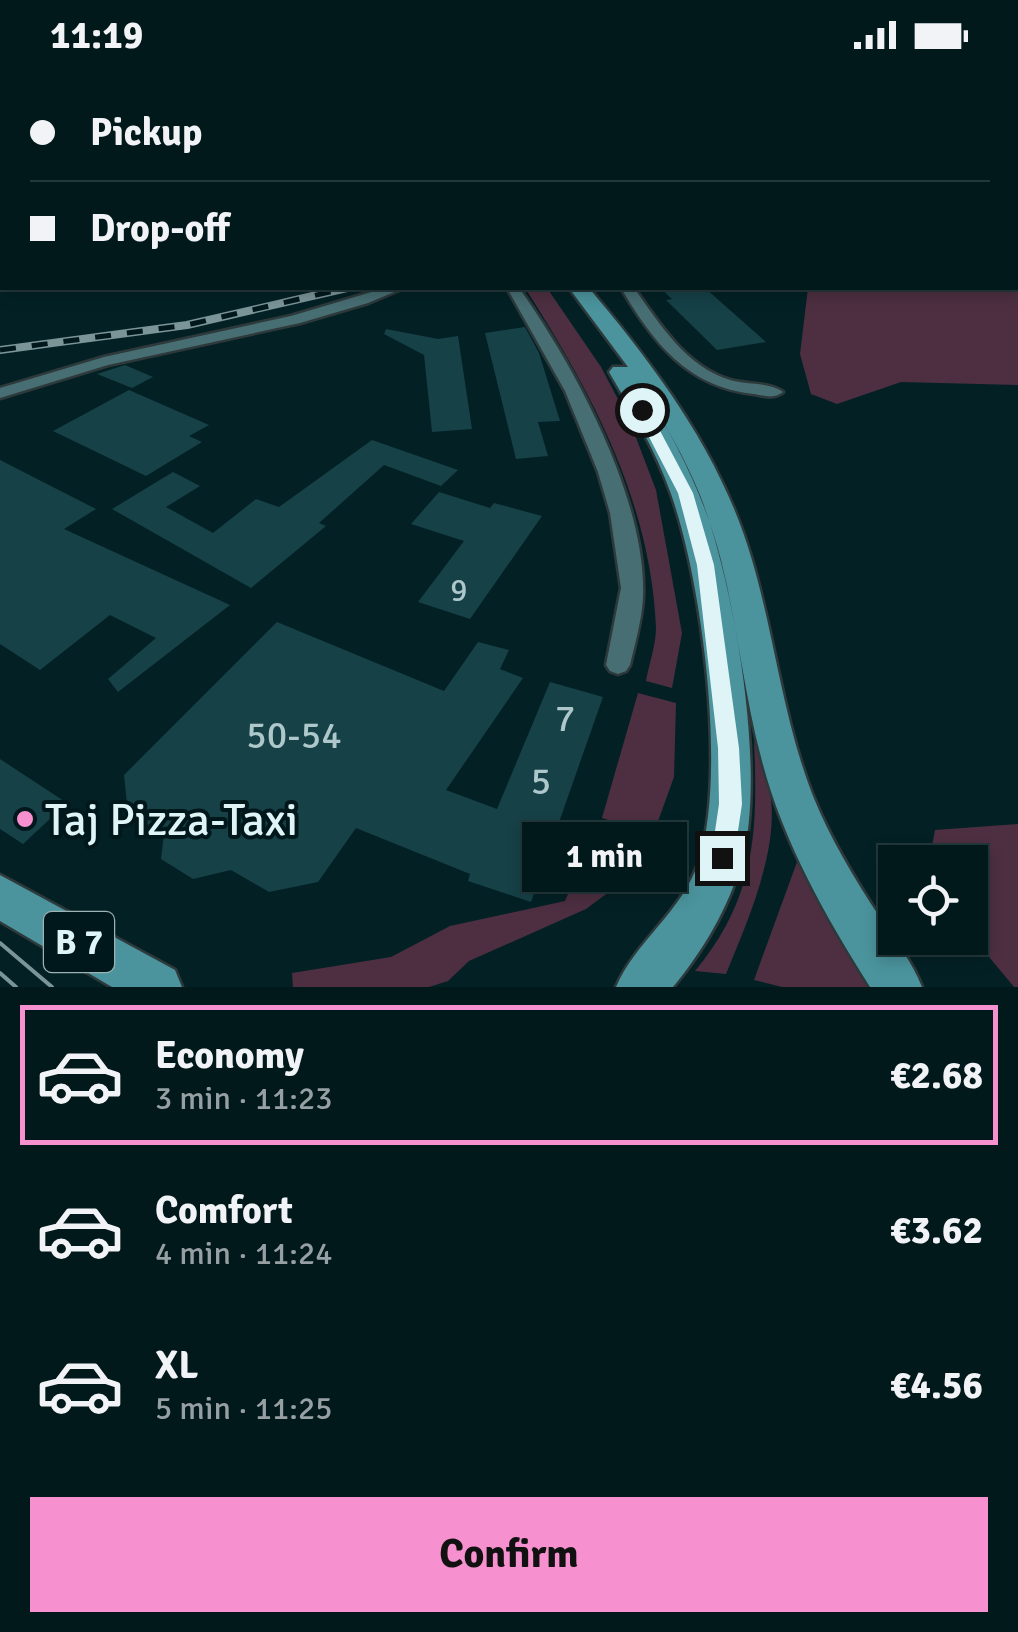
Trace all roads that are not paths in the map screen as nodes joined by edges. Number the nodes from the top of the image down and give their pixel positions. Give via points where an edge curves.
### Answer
1 (393, 290) edge
2 (514, 290) edge
3 (564, 290) edge
4 (581, 290) edge
5 (628, 290) edge
6 (775, 392) dead end
7 (0, 393) edge
8 (618, 664) dead end
9 (0, 896) edge
10 (158, 987) edge
11 (640, 987) edge
12 (898, 987) edge

1 - 7 street via 279,325 115,359
2 - 8 street via 586,418 621,524 633,590
3 - 11 main road via 627,382 685,493 706,565 719,662 730,804 722,858 698,915
4 - 12 main road via 681,428 713,491 740,566 791,791 842,900
5 - 6 street via 695,373
9 - 10 main road, B 7

